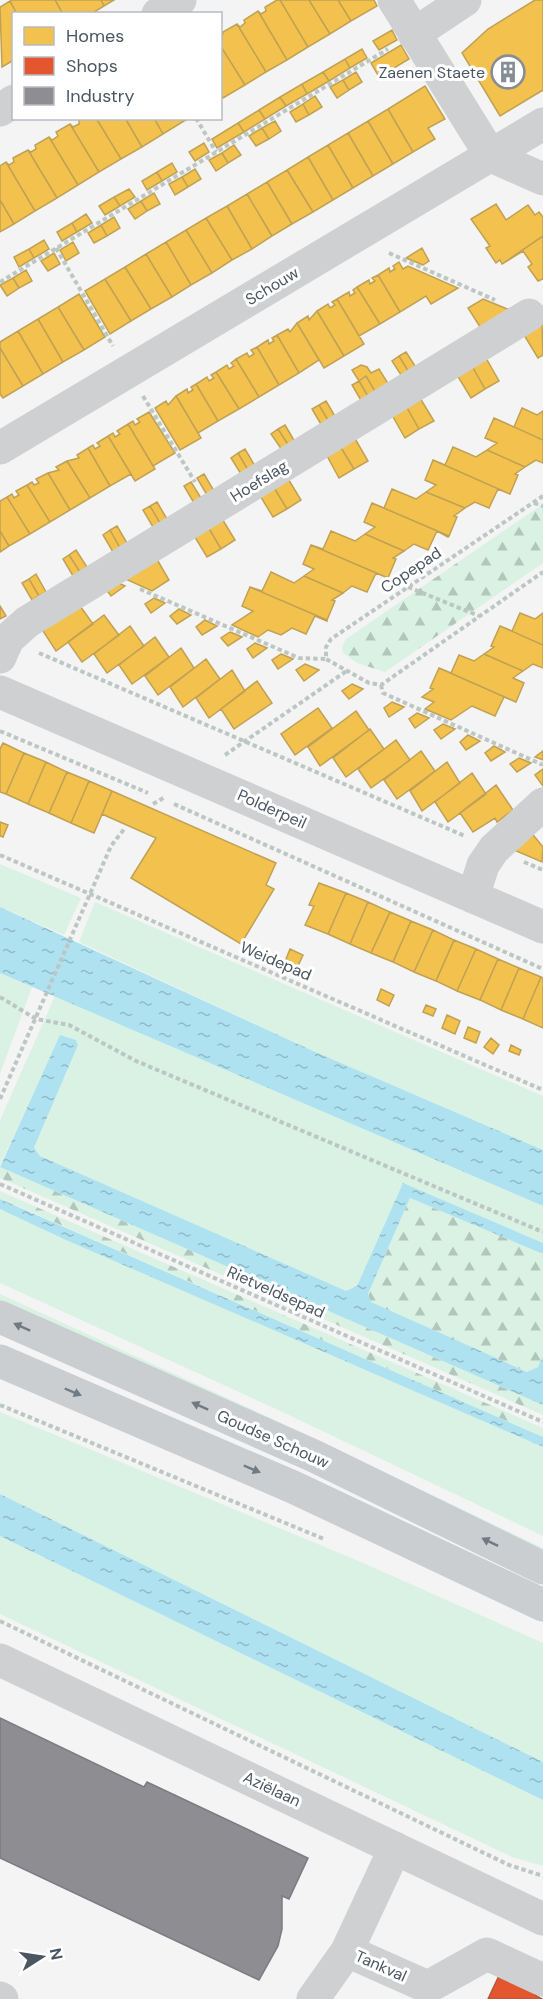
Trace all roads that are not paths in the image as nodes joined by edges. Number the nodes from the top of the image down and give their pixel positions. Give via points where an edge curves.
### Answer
1 (180, 0) edge
2 (394, 0) edge
3 (465, 0) edge
4 (161, 12) edge
5 (414, 34) junction
6 (543, 124) edge
7 (491, 156) junction
8 (543, 179) edge
9 (529, 315) road end
10 (0, 448) edge
11 (4, 648) edge
12 (0, 692) edge
13 (543, 804) edge
14 (473, 897) junction
15 (543, 927) edge
16 (0, 1317) edge
17 (0, 1361) edge
18 (543, 1568) edge
19 (543, 1605) edge
20 (0, 1660) edge
21 (395, 1848) junction
22 (543, 1919) edge
23 (347, 1951) junction
24 (543, 1980) edge
25 (314, 1999) edge

1 - 4 street
2 - 5 street
3 - 5 street
5 - 7 street
6 - 7 street, Schouw
7 - 8 street
7 - 10 street, Schouw
9 - 11 street, Hoefslag via 27,622
12 - 14 street, Polderpeil
13 - 14 street via 494,849 483,865
14 - 15 street, Polderpeil
18 -> 16 main road, Goudse Schouw via 314,1456
17 -> 19 main road via 294,1486
20 - 21 street, Aziëlaan
21 - 22 street, Aziëlaan
21 - 23 street, Tankval
23 - 24 street, Tankval via 428,1987 487,1954
23 - 25 street, Tankval

